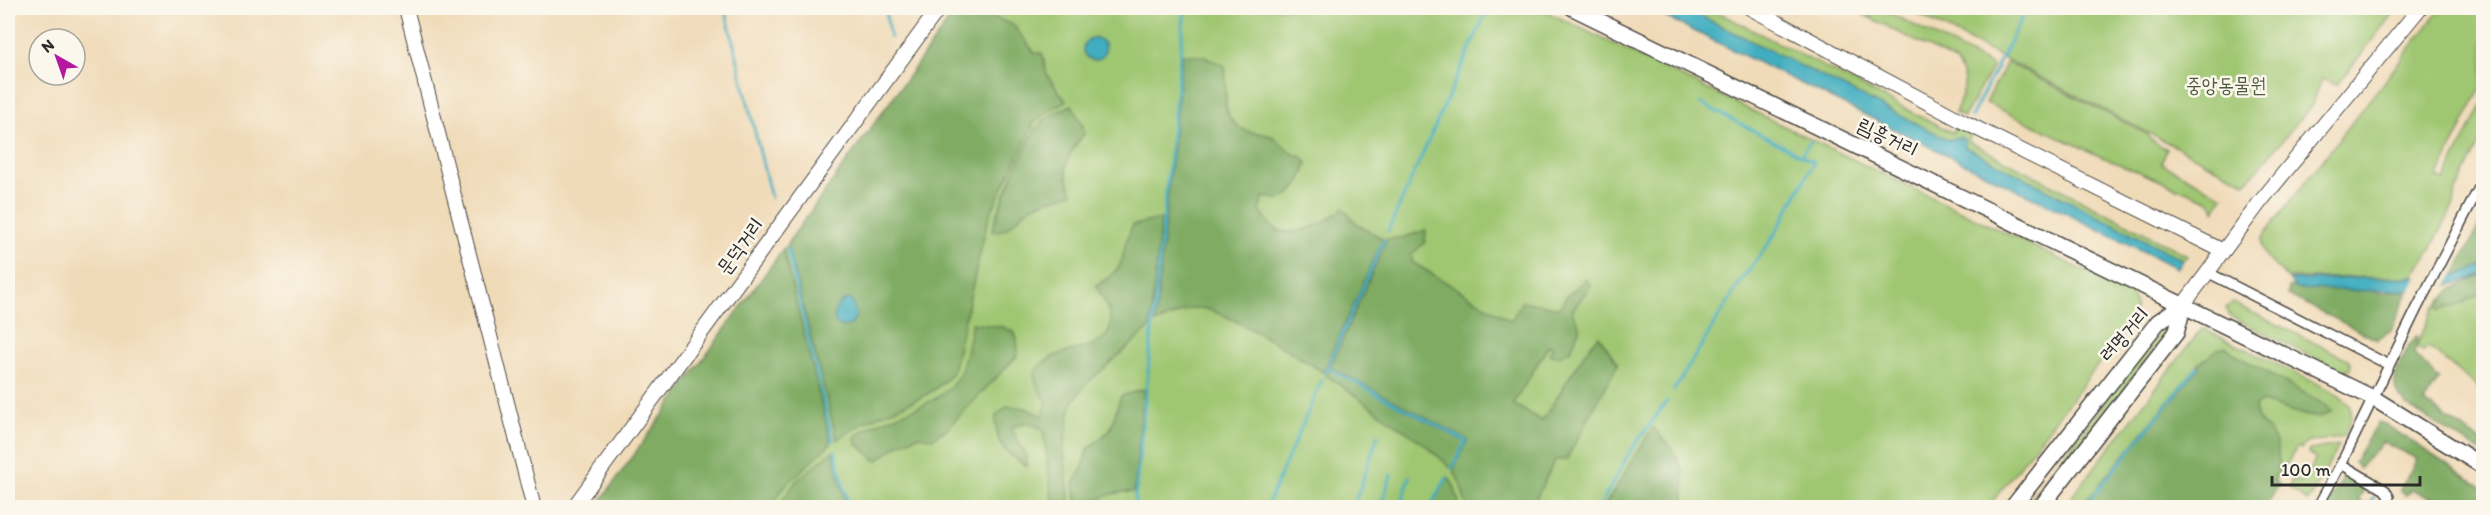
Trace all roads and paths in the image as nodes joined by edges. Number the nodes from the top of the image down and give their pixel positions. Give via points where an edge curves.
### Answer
1 (406, 8) edge
2 (939, 8) edge
3 (1574, 8) edge
4 (1750, 8) edge
5 (2420, 8) edge
6 (2484, 178) edge
7 (2223, 250) junction
8 (2208, 272) junction
9 (2184, 304) junction
10 (2389, 365) junction
11 (2373, 398) junction
12 (2341, 464) junction
13 (2484, 467) edge
14 (534, 507) edge
15 (573, 507) edge
16 (2012, 507) edge
17 (2040, 507) edge
18 (2317, 507) edge
19 (2385, 507) edge

1 - 14 street
2 - 15 street, 문덕거리
3 - 9 main road, 림흥거리
4 - 7 street via 1964,122
5 - 7 street
6 - 10 street
7 - 8 street
8 - 9 street
8 - 10 street
9 - 11 main road, 림흥거리
9 - 16 main road, 려명거리 via 2158,322
9 - 17 main road, 려명거리 via 2176,333
10 - 11 street
11 - 12 street
11 - 13 main road, 림흥거리
12 - 18 street
12 - 19 street via 2380,487 2389,497

